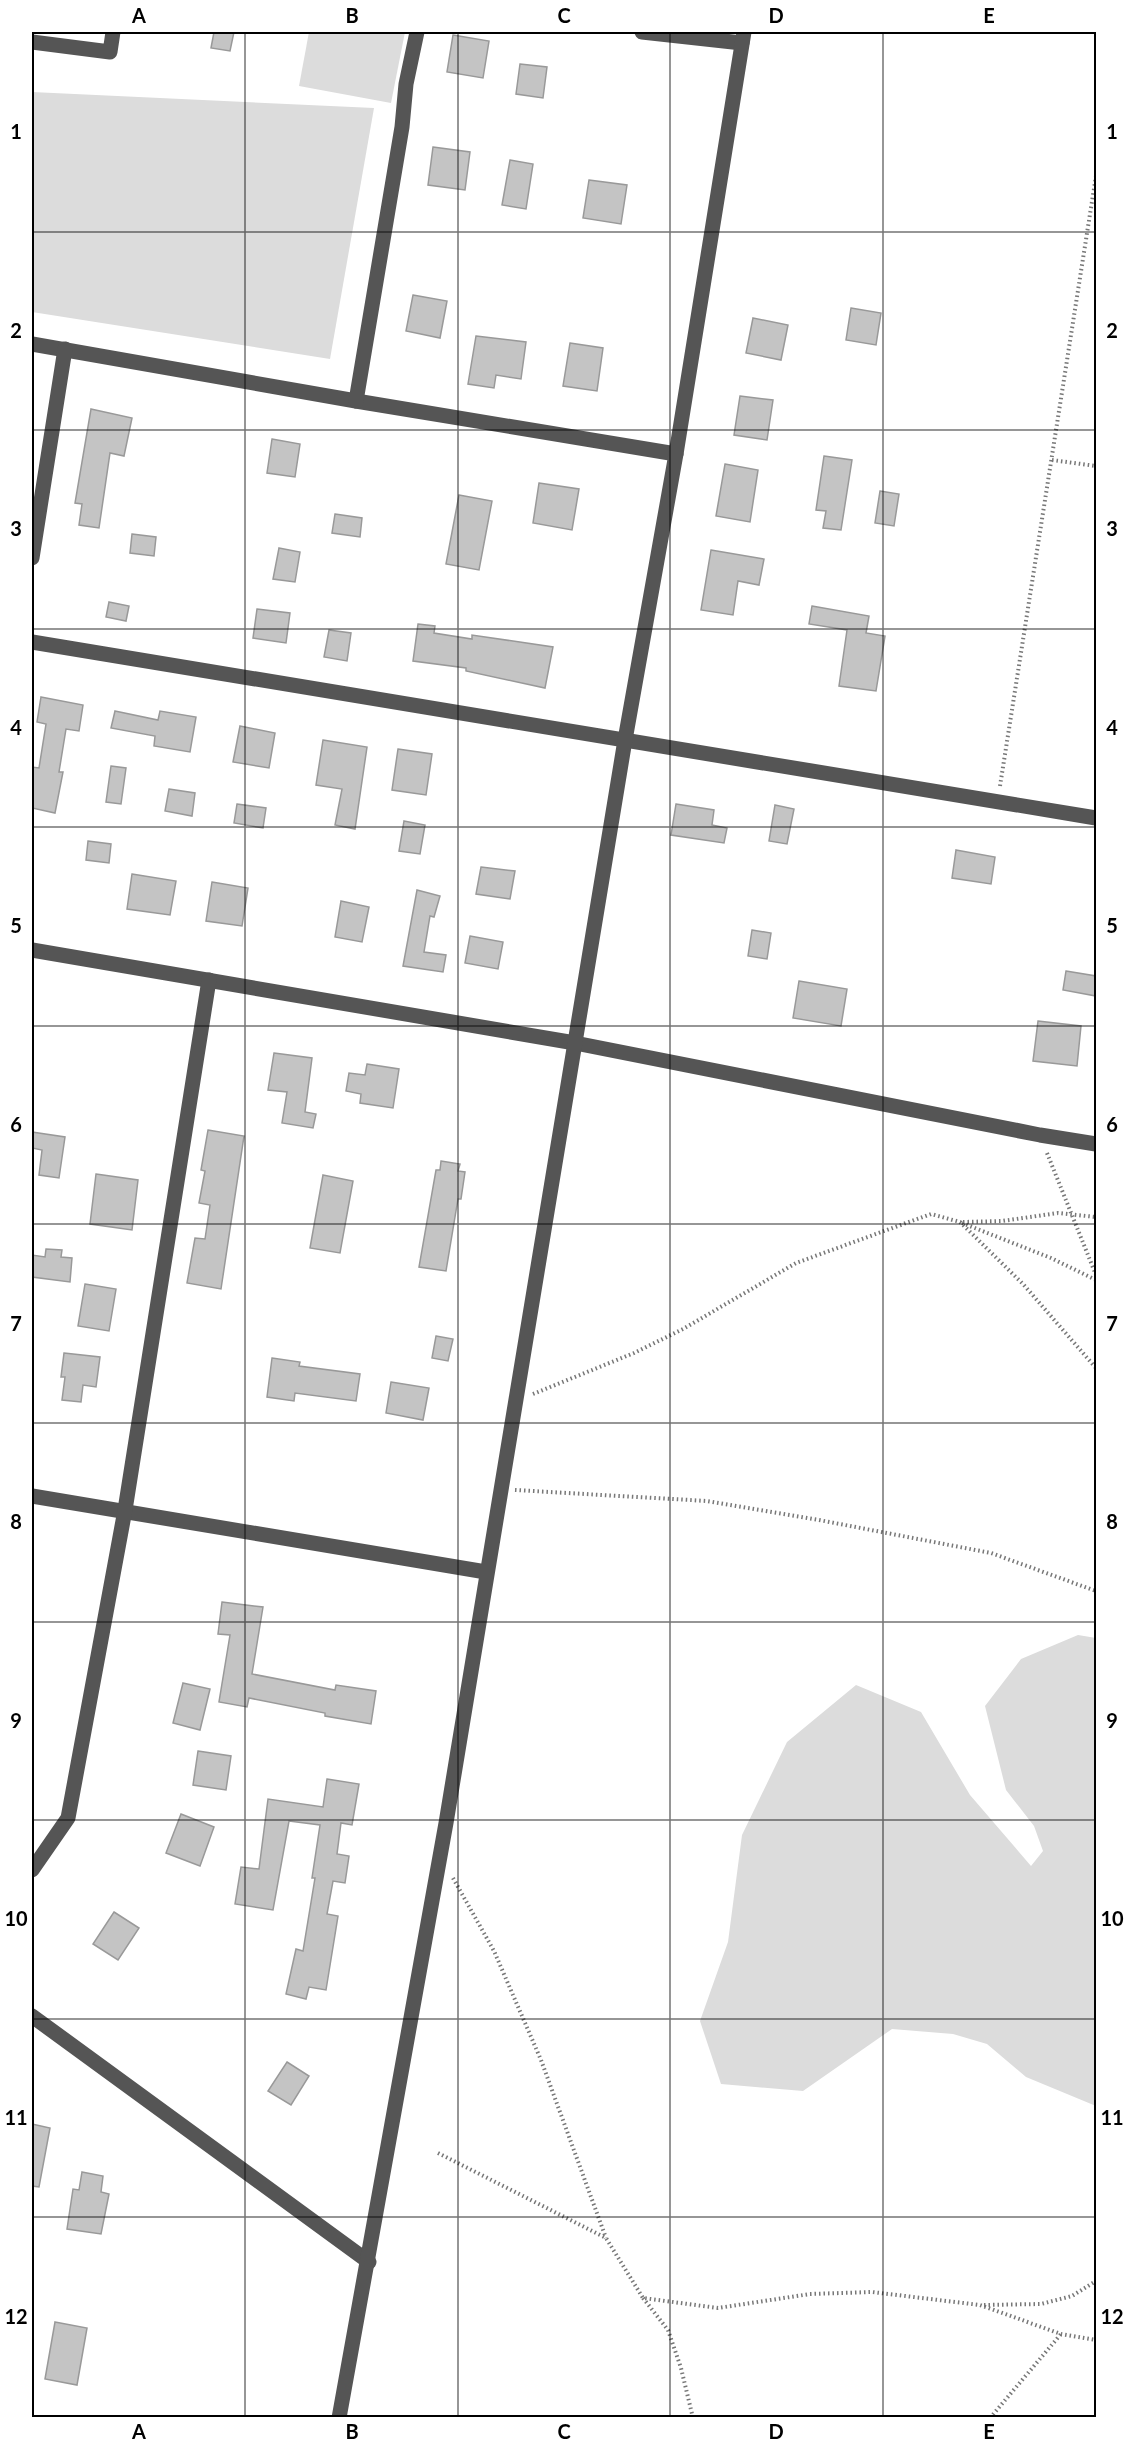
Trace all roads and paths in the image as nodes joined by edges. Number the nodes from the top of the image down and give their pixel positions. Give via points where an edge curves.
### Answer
1 (113, 32) edge
2 (417, 32) edge
3 (642, 32) edge
4 (743, 37) edge
5 (32, 42) edge
6 (1096, 176) edge
7 (32, 344) edge
8 (65, 350) junction
9 (356, 402) junction
10 (676, 454) junction
11 (1052, 459) junction
12 (1096, 466) edge
13 (32, 558) edge
14 (32, 642) edge
15 (625, 740) junction
16 (998, 802) junction
17 (1096, 818) edge
18 (32, 950) edge
19 (209, 980) junction
20 (575, 1043) junction
21 (1040, 1135) junction
22 (1096, 1144) edge
23 (1073, 1216) junction
24 (1096, 1217) edge
25 (960, 1222) junction
26 (1096, 1275) edge
27 (1096, 1280) edge
28 (1096, 1368) edge
29 (515, 1398) junction
30 (500, 1490) junction
31 (32, 1496) edge
32 (125, 1510) junction
33 (486, 1572) junction
34 (1096, 1591) edge
35 (32, 1870) edge
36 (449, 1872) dead end
37 (32, 2016) edge
38 (438, 2153) dead end
39 (606, 2238) junction
40 (369, 2262) junction
41 (1096, 2281) edge
42 (643, 2298) junction
43 (980, 2305) junction
44 (1061, 2334) junction
45 (1096, 2340) edge
46 (339, 2418) edge
47 (693, 2418) edge
48 (990, 2418) edge

1 - 5 street via 110,52
2 - 9 street
3 - 4 street
4 - 10 street
6 - 11 path
7 - 8 street
8 - 9 street
8 - 13 street
9 - 10 street
10 - 15 street
11 - 12 path
11 - 16 path
14 - 15 street
15 - 16 street
15 - 20 street
16 - 17 street
18 - 19 street
19 - 20 street
19 - 32 street
20 - 21 street
20 - 29 street
21 - 22 street
21 - 23 path
23 - 24 path
23 - 25 path via 1058,1213
23 - 26 path
25 - 27 path
25 - 28 path via 1023,1284
25 - 29 path via 931,1214 796,1263 644,1348
29 - 30 street
30 - 33 street
30 - 34 path via 707,1501 991,1553
31 - 32 street
32 - 33 street
32 - 35 street via 68,1818
33 - 40 street
36 - 39 path via 494,1951
37 - 40 street
38 - 39 path
39 - 42 path
40 - 46 street
41 - 43 path via 1072,2296 1041,2304
42 - 43 path via 718,2308 810,2294 872,2292
42 - 47 path via 668,2330
43 - 44 path
44 - 45 path
44 - 48 path

